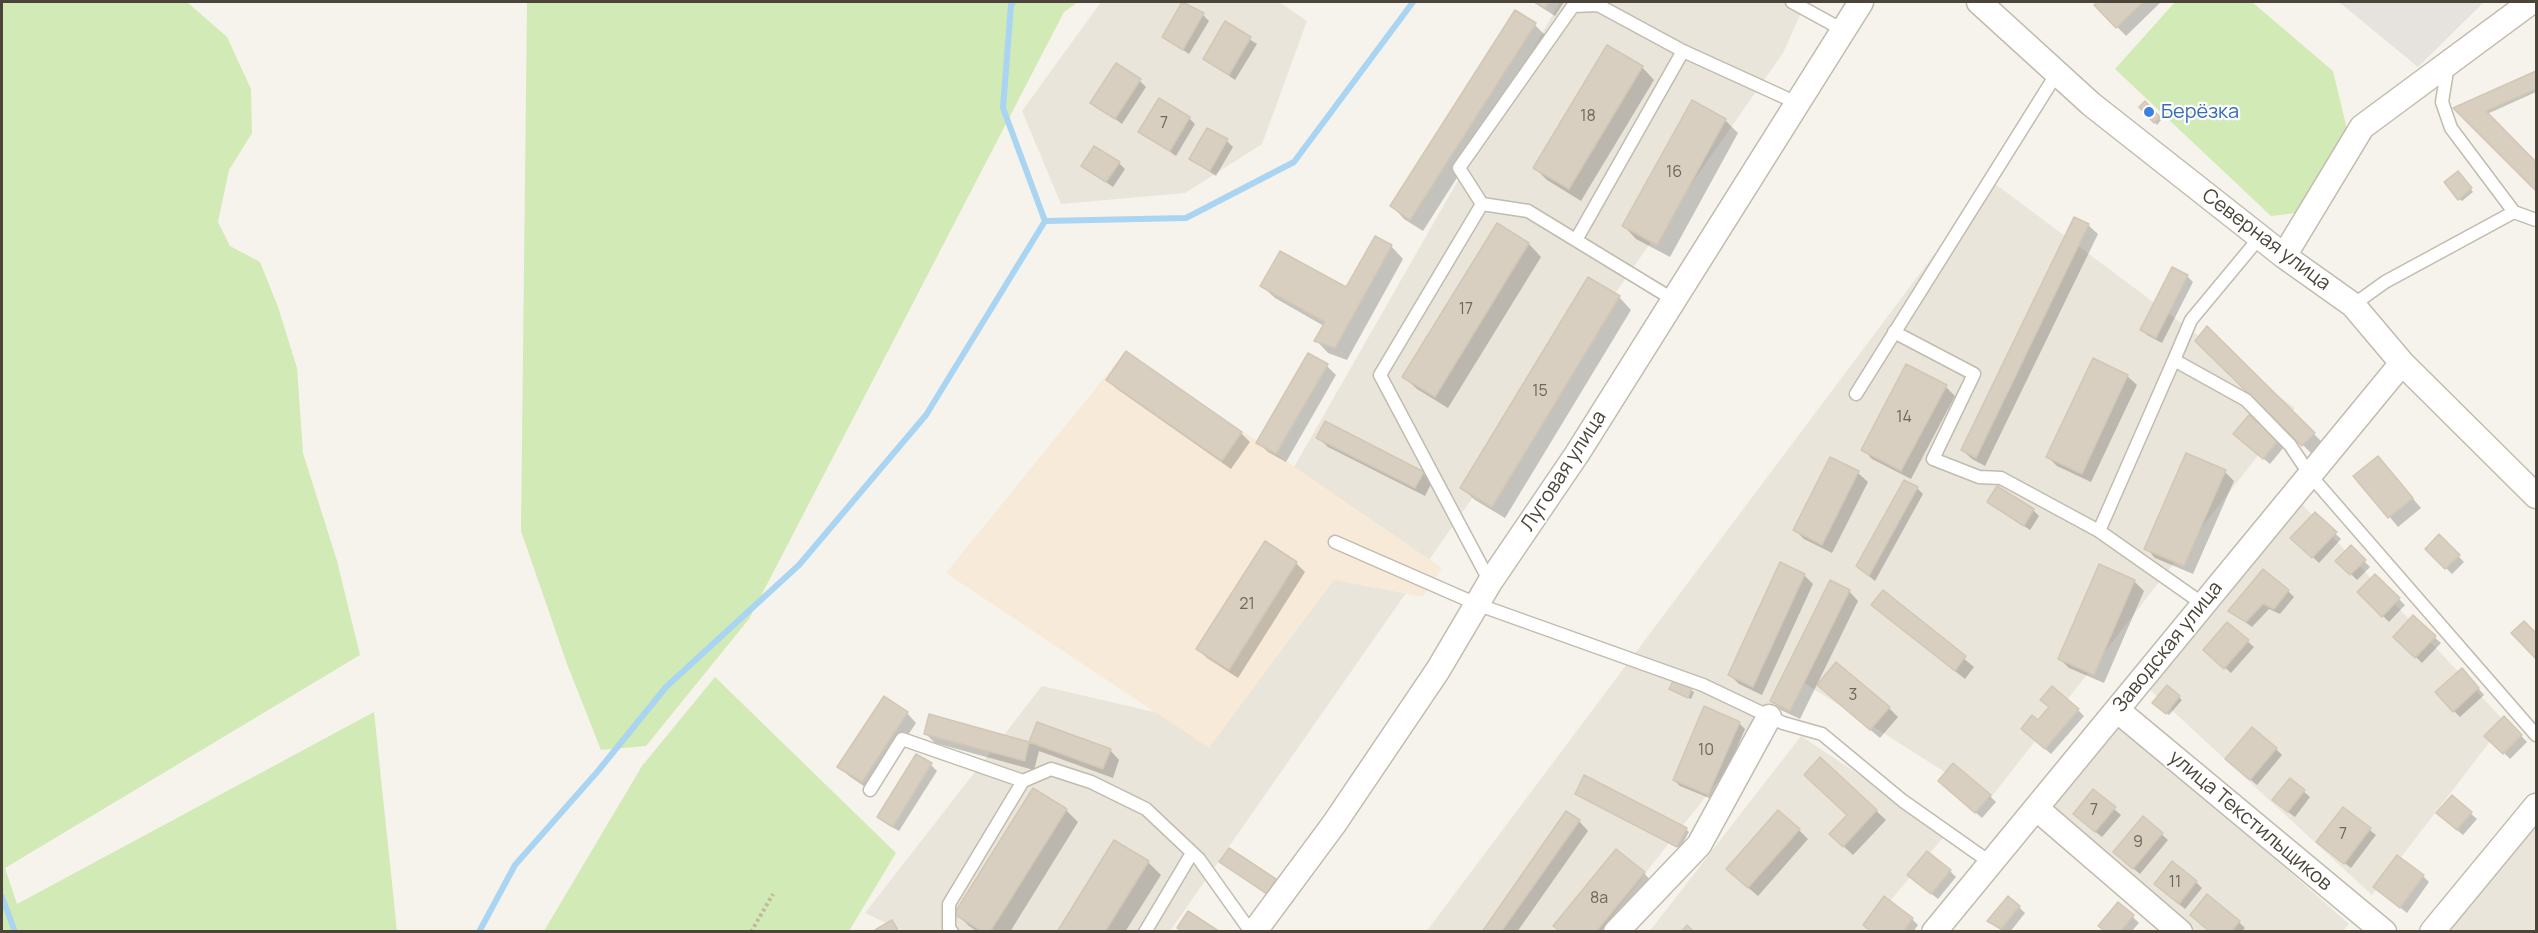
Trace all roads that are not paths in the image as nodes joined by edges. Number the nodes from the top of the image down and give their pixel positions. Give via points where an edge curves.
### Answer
1 (1792, 2) edge
2 (1861, 2) edge
3 (1979, 2) edge
4 (2531, 2) edge
5 (1573, 4) edge
6 (1843, 30) junction
7 (1683, 51) junction
8 (2449, 63) junction
9 (2057, 73) junction
10 (1797, 103) junction
11 (1482, 204) junction
12 (2514, 212) junction
13 (2536, 220) edge
14 (2260, 237) junction
15 (1576, 240) junction
16 (2284, 256) junction
17 (1674, 300) junction
18 (2354, 305) junction
19 (1894, 332) junction
20 (2174, 360) junction
21 (2402, 363) junction
22 (1856, 394) dead end
23 (2310, 475) junction
24 (2536, 496) edge
25 (2099, 531) junction
26 (1335, 542) dead end
27 (1490, 582) junction
28 (2203, 604) junction
29 (1479, 605) junction
30 (2117, 710) junction
31 (1769, 717) junction
32 (2536, 735) edge
33 (1023, 781) junction
34 (870, 790) dead end
35 (2536, 807) edge
36 (2036, 808) junction
37 (1192, 853) junction
38 (1990, 863) junction
39 (952, 932) edge
40 (1144, 932) edge
41 (1252, 932) edge
42 (1616, 932) edge
43 (1934, 932) edge
44 (2180, 932) edge
45 (2384, 932) edge
46 (2432, 932) edge

1 - 6 lane
2 - 6 street, Луговая улица
3 - 9 street, Северная улица
4 - 8 street
5 - 7 lane via 1598,5
5 - 11 lane via 1459,168
6 - 10 street, Луговая улица
7 - 10 lane
7 - 15 lane
8 - 12 lane via 2442,102 2451,128
8 - 16 street via 2362,127
9 - 14 street, Северная улица
9 - 19 lane
10 - 17 street, Луговая улица
11 - 15 lane via 1528,211
11 - 27 lane via 1380,375
12 - 13 lane
12 - 18 lane via 2385,282
14 - 16 street, Северная улица
14 - 20 lane via 2191,320
15 - 17 lane
16 - 18 street, Северная улица
17 - 27 street, Луговая улица
18 - 21 street, Северная улица
19 - 22 lane
19 - 25 lane via 1974,374 1933,459 1979,477 2001,478
20 - 23 lane via 2246,400 2290,445
20 - 25 lane
21 - 23 street, Заводская улица
21 - 24 street, Северная улица
23 - 28 street, Заводская улица
23 - 32 lane
25 - 28 lane
26 - 29 lane
27 - 29 street, Луговая улица
28 - 30 street, Заводская улица
29 - 31 lane via 1703,685
29 - 41 street, Луговая улица via 1334,824
30 - 36 street, Заводская улица
30 - 45 street, улица Текстильщиков
31 - 38 lane via 1822,734 1903,801
31 - 42 street via 1699,844
33 - 34 lane via 902,739
33 - 37 lane via 1051,770 1091,782 1146,809
33 - 39 lane via 949,904
35 - 46 street
36 - 38 street, Заводская улица
36 - 44 street
37 - 40 lane
37 - 41 lane
38 - 43 street, Заводская улица

